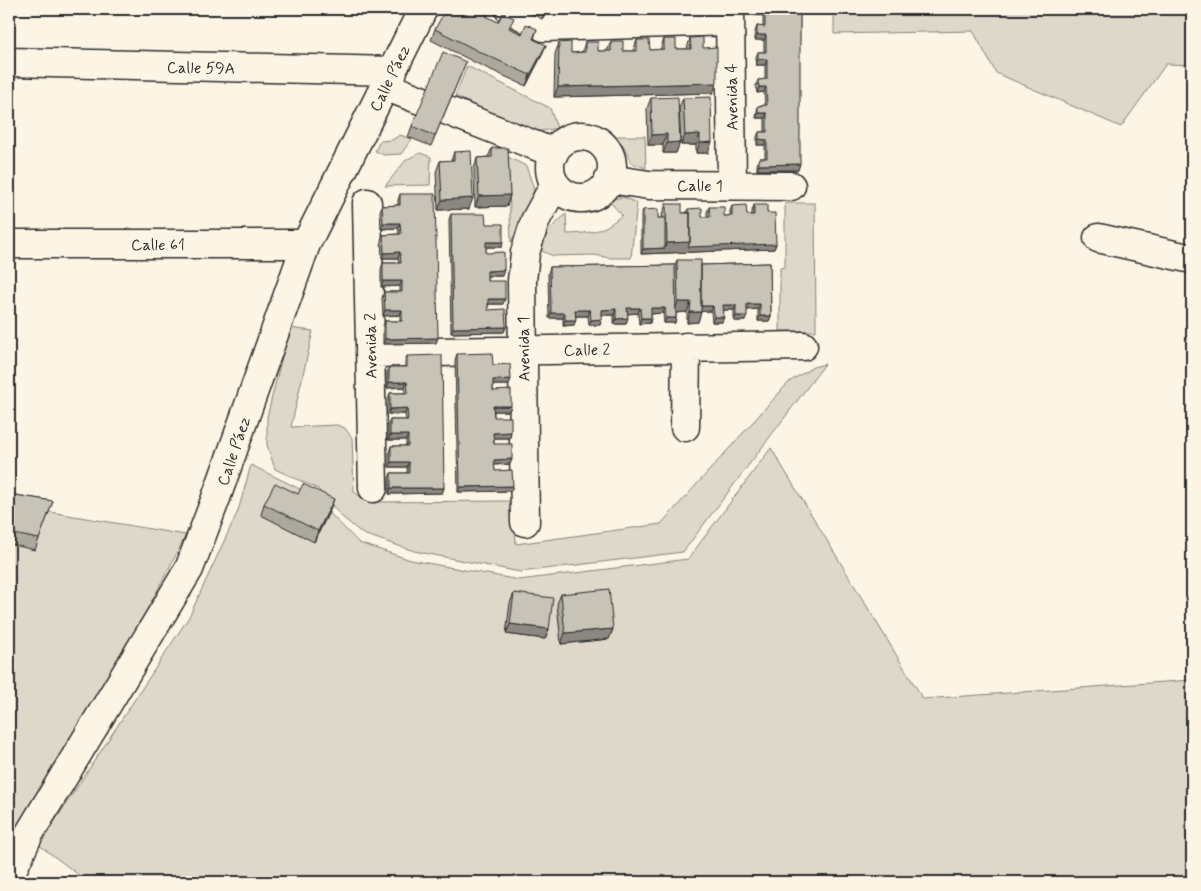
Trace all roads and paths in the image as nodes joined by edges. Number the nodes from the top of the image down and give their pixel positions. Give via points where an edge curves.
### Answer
1 (422, 9) edge
2 (509, 9) edge
3 (730, 15) edge
4 (9, 62) edge
5 (389, 79) junction
6 (554, 153) junction
7 (610, 179) junction
8 (555, 184) junction
9 (732, 185) junction
10 (791, 186) dead end
11 (367, 203) dead end
12 (1098, 238) dead end
13 (9, 244) edge
14 (306, 244) junction
15 (1192, 259) edge
16 (803, 346) dead end
17 (686, 347) junction
18 (523, 350) junction
19 (370, 353) junction
20 (685, 428) dead end
21 (373, 488) dead end
22 (526, 522) dead end
23 (9, 877) edge

1 - 5 street, Calle Páez
2 - 3 street via 544,26
3 - 9 street, Avenida 4
4 - 5 street, Calle 59A
5 - 6 street
5 - 14 street, Calle Páez
6 - 7 street via 567,139 586,136 595,139 603,144 612,161
6 - 8 street via 551,163
7 - 8 street via 597,194 579,198 570,196
7 - 9 street, Calle 1 via 649,185
8 - 18 street, Avenida 1 via 536,221 526,253 522,281
9 - 10 street, Calle 1
11 - 19 street, Avenida 2
12 - 15 street
13 - 14 street, Calle 61
14 - 23 street, Calle Páez via 189,569 29,834
16 - 17 street, Calle 2
17 - 18 street, Calle 2
17 - 20 street
18 - 19 street, Calle 2
18 - 22 street, Avenida 1
19 - 21 street, Avenida 2

